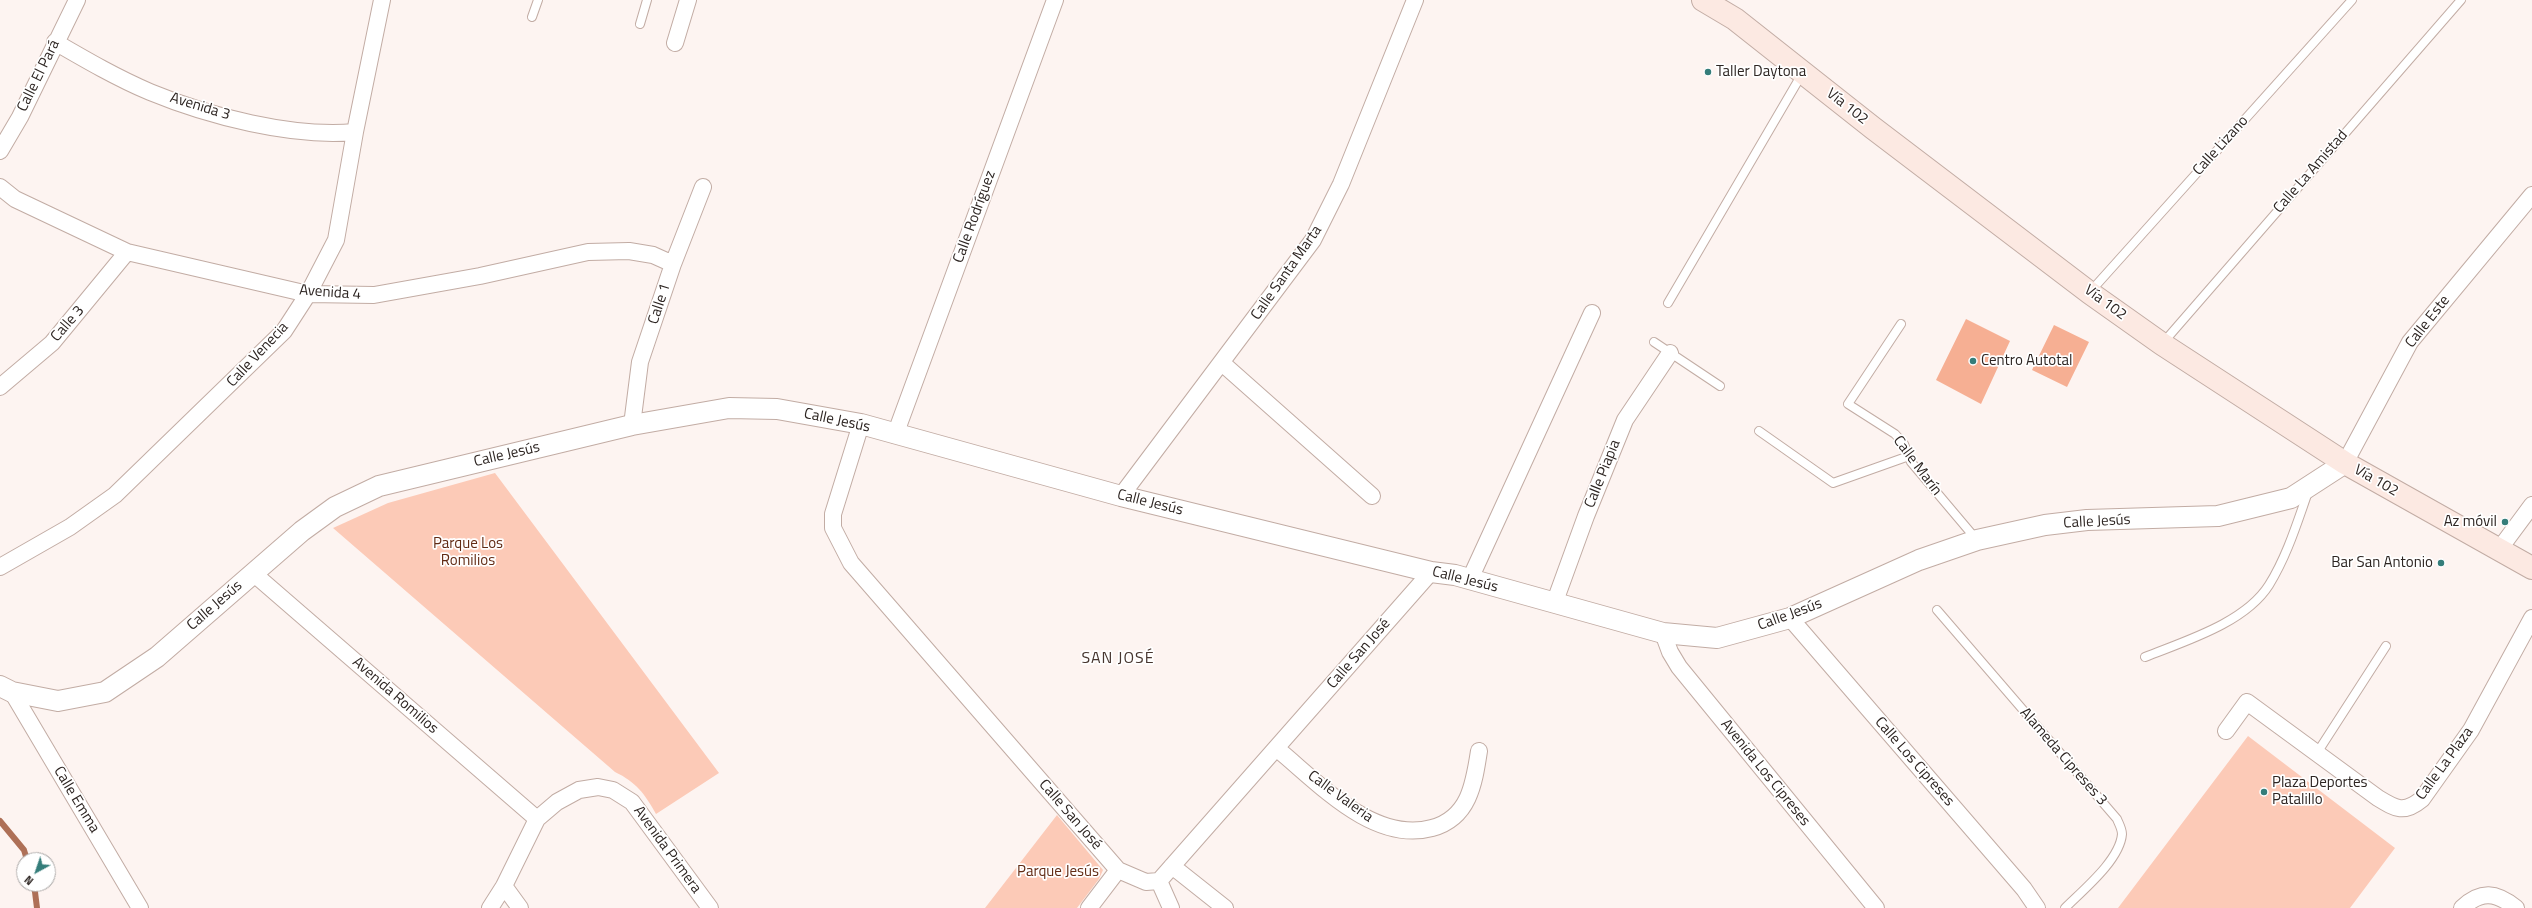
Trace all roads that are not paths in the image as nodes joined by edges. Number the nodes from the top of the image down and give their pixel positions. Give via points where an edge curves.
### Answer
1 (77, 0) edge
2 (382, 0) edge
3 (538, 0) edge
4 (647, 0) edge
5 (688, 0) edge
6 (1055, 0) edge
7 (1415, 0) edge
8 (1703, 0) edge
9 (2352, 0) edge
10 (2461, 0) edge
11 (532, 17) dead end
12 (640, 24) dead end
13 (55, 42) junction
14 (675, 43) dead end
15 (1803, 72) junction
16 (355, 132) junction
17 (0, 151) edge
18 (0, 187) edge
19 (703, 187) dead end
20 (2532, 195) edge
21 (127, 252) junction
22 (673, 264) junction
23 (2090, 292) junction
24 (308, 294) junction
25 (1668, 303) dead end
26 (1592, 313) dead end
27 (1901, 324) dead end
28 (1654, 342) dead end
29 (2162, 344) junction
30 (1670, 353) junction
31 (1222, 363) junction
32 (1720, 386) dead end
33 (0, 387) edge
34 (860, 424) junction
35 (632, 425) junction
36 (1759, 431) dead end
37 (895, 435) junction
38 (1909, 456) junction
39 (2345, 463) junction
40 (2310, 486) junction
41 (1121, 496) junction
42 (1372, 496) dead end
43 (2532, 505) edge
44 (1977, 540) junction
45 (2498, 551) junction
46 (0, 567) edge
47 (2532, 568) edge
48 (1431, 572) junction
49 (253, 573) junction
50 (1470, 579) junction
51 (1554, 604) junction
52 (1937, 610) dead end
53 (1790, 618) junction
54 (2532, 618) edge
55 (1663, 633) junction
56 (2386, 646) dead end
57 (2145, 657) dead end
58 (6, 689) edge
59 (2226, 731) dead end
60 (1276, 748) junction
61 (1479, 751) dead end
62 (2317, 753) junction
63 (537, 819) junction
64 (1172, 866) junction
65 (1118, 870) junction
66 (1159, 880) junction
67 (504, 886) junction
68 (1870, 906) edge
69 (140, 908) edge
70 (490, 908) edge
71 (520, 908) edge
72 (710, 908) edge
73 (1089, 908) edge
74 (1171, 908) edge
75 (1225, 908) edge
76 (2037, 908) edge
77 (2065, 908) edge
78 (2462, 908) edge
79 (2516, 908) edge

1 - 13 street, Calle El Pará
2 - 16 street, Calle Venecia
3 - 11 lane
4 - 12 lane
5 - 14 street
6 - 37 street, Calle Rodríguez
7 - 31 street, Calle Santa Marta via 1342,184 1313,240
8 - 15 main road, Vía 102 via 1735,19
9 - 23 lane, Calle Lizano
10 - 29 lane, Calle La Amistad
13 - 16 street, Avenida 3 via 119,78 195,107 302,132
13 - 17 street, Calle El Pará via 20,117
15 - 23 main road, Vía 102
15 - 25 lane
16 - 24 street, Calle Venecia via 336,240
18 - 21 street, Avenida 4 via 15,199
19 - 22 street, Calle 1
20 - 39 street, Calle Este via 2410,342
21 - 24 street, Avenida 4
21 - 33 street, Calle 3 via 52,343
22 - 24 street, Avenida 4 via 652,255 629,251 588,252 480,276 374,295
22 - 35 street, Calle 1 via 640,362
23 - 29 main road, Vía 102
24 - 46 street, Calle Venecia via 284,331 115,495 70,526
26 - 50 street
27 - 38 lane, Calle Marín via 1848,404 1895,434 1904,444
28 - 30 lane
29 - 39 main road, Vía 102
30 - 32 lane
30 - 51 street, Calle Piapia via 1624,420
31 - 41 street, Calle Santa Marta
31 - 42 street
34 - 35 street, Calle Jesús via 777,409 729,408
34 - 37 street, Calle Jesús
34 - 65 street, Calle San José via 833,514 833,528 851,563
35 - 49 street, Calle Jesús via 379,486 335,507
36 - 38 lane via 1833,483
37 - 41 street, Calle Jesús
38 - 44 lane, Calle Marín via 1911,462
39 - 40 street, Calle Jesús
39 - 45 main road, Vía 102
40 - 44 street, Calle Jesús via 2291,498 2218,516 2087,520 2046,525
40 - 57 lane via 2289,546 2269,586 2247,609 2206,633
41 - 48 street, Calle Jesús
43 - 45 street
44 - 53 street, Calle Jesús via 1919,560
45 - 47 main road, Vía 102
48 - 50 street, Calle Jesús
48 - 60 street, Calle San José
49 - 58 street, Calle Jesús via 157,657 105,692 58,701
49 - 63 street, Avenida Romilios
50 - 51 street, Calle Jesús
51 - 55 street, Calle Jesús
52 - 77 lane, Alameda Cipreses 3 via 2117,819 2122,832 2120,845 2112,859
53 - 55 street, Calle Jesús via 1717,638
53 - 76 street, Calle Los Cipreses via 2024,889
54 - 62 street, Calle La Plaza via 2471,730 2422,799 2412,808 2391,806
55 - 68 street, Avenida Los Cipreses via 1679,667
56 - 62 lane
58 - 69 street, Calle Emma
59 - 62 street, Calle La Plaza via 2247,702
60 - 61 street, Calle Valeria via 1352,810 1375,824 1399,831 1424,831 1443,826 1457,816 1468,801
60 - 64 street, Calle San José
63 - 67 street
63 - 72 street, Avenida Primera via 557,802 579,790 598,787 614,790 632,802
64 - 66 street, Calle San José
64 - 75 street
65 - 66 street, Calle San José via 1146,882
65 - 73 street
66 - 74 street
67 - 70 street
67 - 71 street
78 - 79 street via 2471,899 2483,895 2495,896

